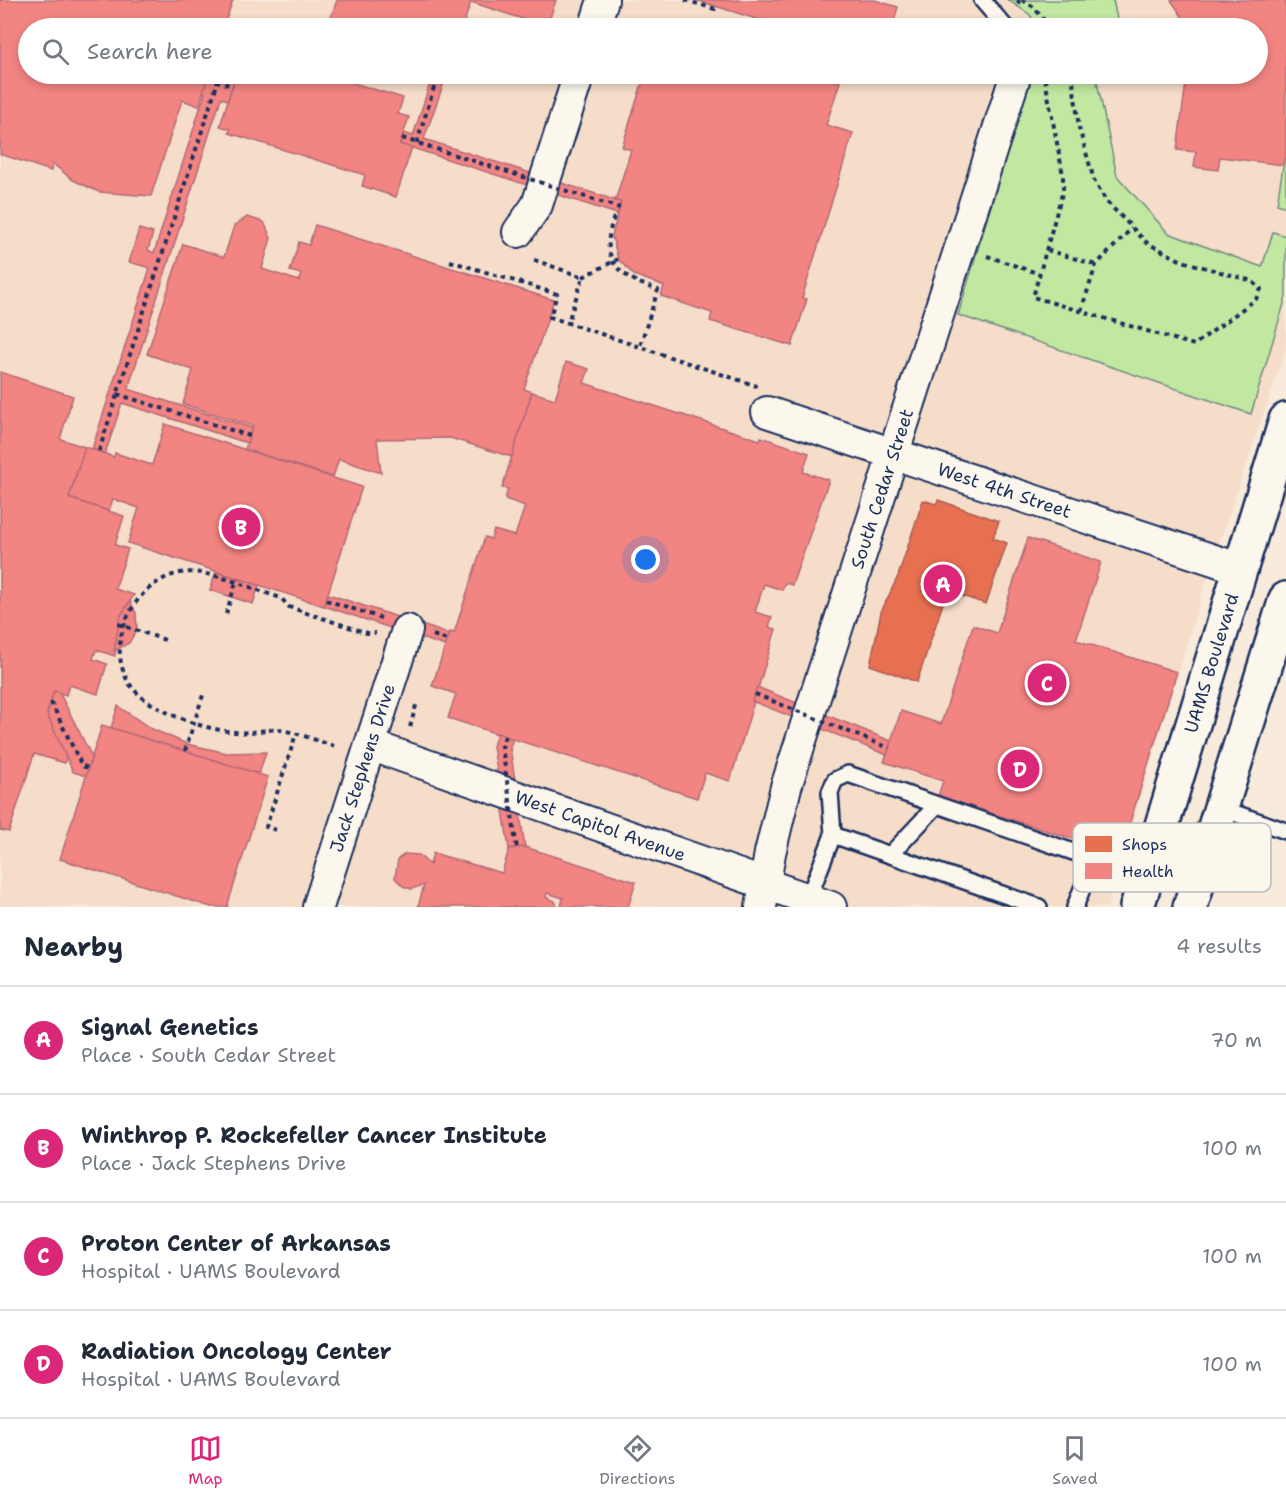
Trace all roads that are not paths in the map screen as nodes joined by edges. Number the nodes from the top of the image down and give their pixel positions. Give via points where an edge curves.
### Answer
1 (603, 0) edge
2 (982, 0) edge
3 (597, 18) edge
4 (997, 18) edge
5 (576, 84) edge
6 (1013, 84) edge
7 (518, 231) dead end
8 (768, 401) road end
9 (1286, 420) edge
10 (895, 454) junction
11 (1241, 569) junction
12 (1286, 600) edge
13 (395, 629) road end
14 (370, 745) junction
15 (938, 805) junction
16 (1220, 808) junction
17 (1163, 823) edge
18 (1215, 823) edge
19 (1263, 823) edge
20 (1271, 826) edge
21 (1286, 831) edge
22 (833, 835) junction
23 (1073, 852) edge
24 (890, 855) junction
25 (1081, 892) edge
26 (1142, 892) edge
27 (1195, 892) edge
28 (762, 895) edge
29 (819, 903) edge
30 (318, 907) edge
31 (1039, 907) edge
32 (1075, 907) edge
33 (1137, 907) edge
34 (1190, 907) edge

1 - 3 street
2 - 4 lane
5 - 7 street via 537,205
6 - 10 street, South Cedar Street
8 - 10 street, West 4th Street
9 - 11 main road, UAMS Boulevard
10 - 11 street, West 4th Street
10 - 28 street, South Cedar Street via 786,787
11 - 17 main road, UAMS Boulevard
12 - 16 main road
13 - 14 street, Jack Stephens Drive
14 - 28 street, West Capitol Avenue
14 - 30 street, Jack Stephens Drive
15 - 22 lane via 848,774 835,780 830,792
15 - 23 lane
15 - 24 lane
16 - 18 main road
16 - 19 lane
20 - 21 lane
22 - 24 lane
22 - 29 lane
24 - 31 lane
25 - 32 lane
26 - 33 main road, UAMS Boulevard
27 - 34 main road
28 - 29 street, West Capitol Avenue

